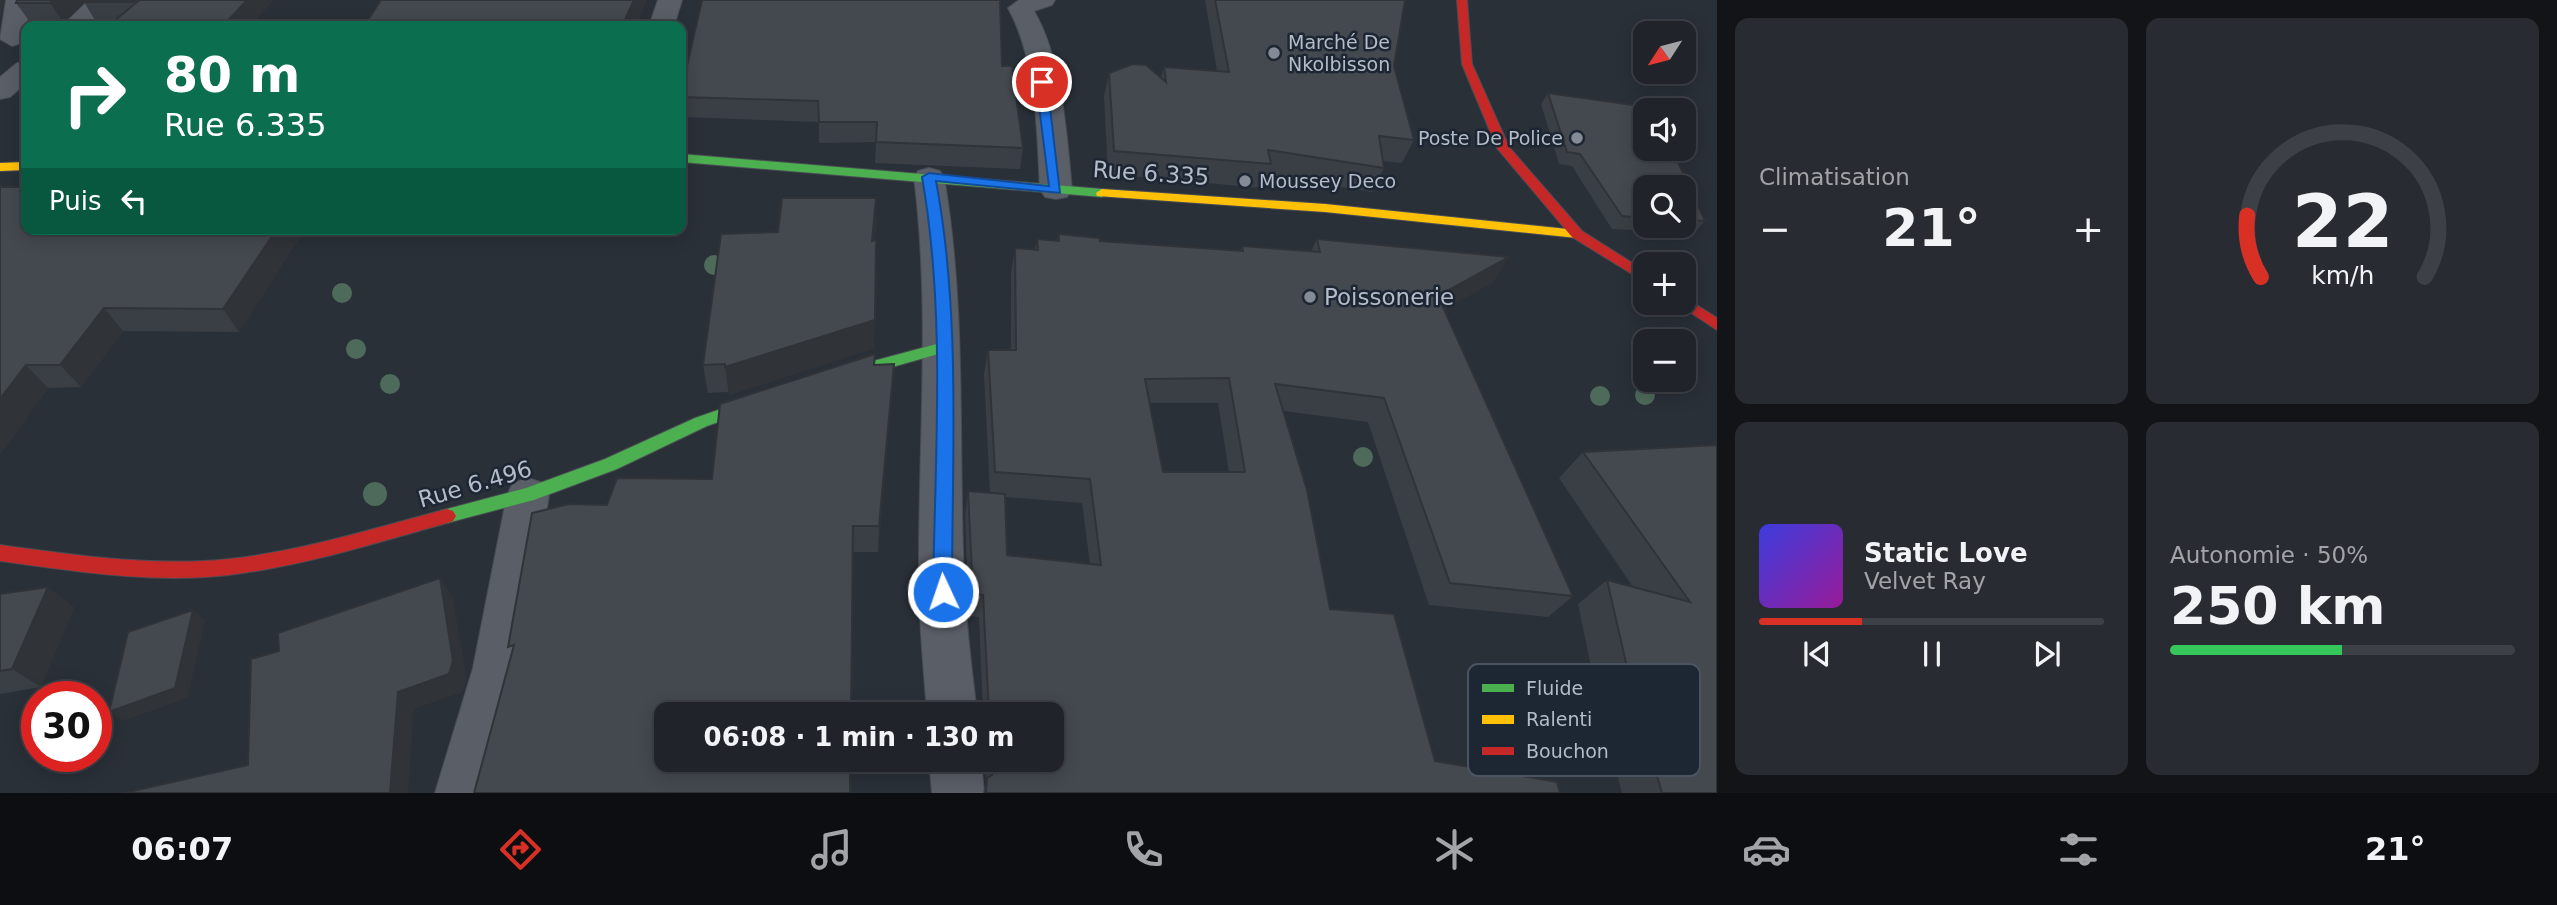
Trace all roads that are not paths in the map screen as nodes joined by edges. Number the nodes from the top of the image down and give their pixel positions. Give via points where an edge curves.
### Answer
1 (18, 0) edge
2 (103, 0) edge
3 (670, 0) edge
4 (1462, 0) edge
5 (1022, 3) edge
6 (80, 21) edge
7 (664, 21) edge
8 (12, 38) dead end
9 (21, 73) edge
10 (0, 91) edge
11 (686, 158) edge
12 (21, 166) edge
13 (0, 167) edge
14 (929, 177) junction
15 (1056, 190) junction
16 (1577, 234) junction
17 (1633, 269) edge
18 (1696, 310) edge
19 (1717, 325) edge
20 (944, 347) junction
21 (805, 387) edge
22 (779, 395) edge
23 (528, 495) junction
24 (0, 553) edge
25 (951, 702) edge
26 (956, 772) edge
27 (461, 793) edge
28 (958, 793) edge

1 - 8 street
2 - 6 street
3 - 7 street
4 - 16 street via 1466,64 1503,148
5 - 15 street via 1038,62
9 - 10 street
11 - 14 street, Rue 6.335
12 - 13 street
14 - 15 street, Rue 6.335
14 - 20 street via 938,229
15 - 16 street, Rue 6.335 via 1325,208
16 - 17 street
18 - 19 street
20 - 21 street
20 - 25 street via 941,567
22 - 23 street, Rue 6.496 via 701,422 611,464
23 - 24 street, Rue 6.496 via 298,556 225,568 115,568
23 - 27 street via 497,668
26 - 28 street

